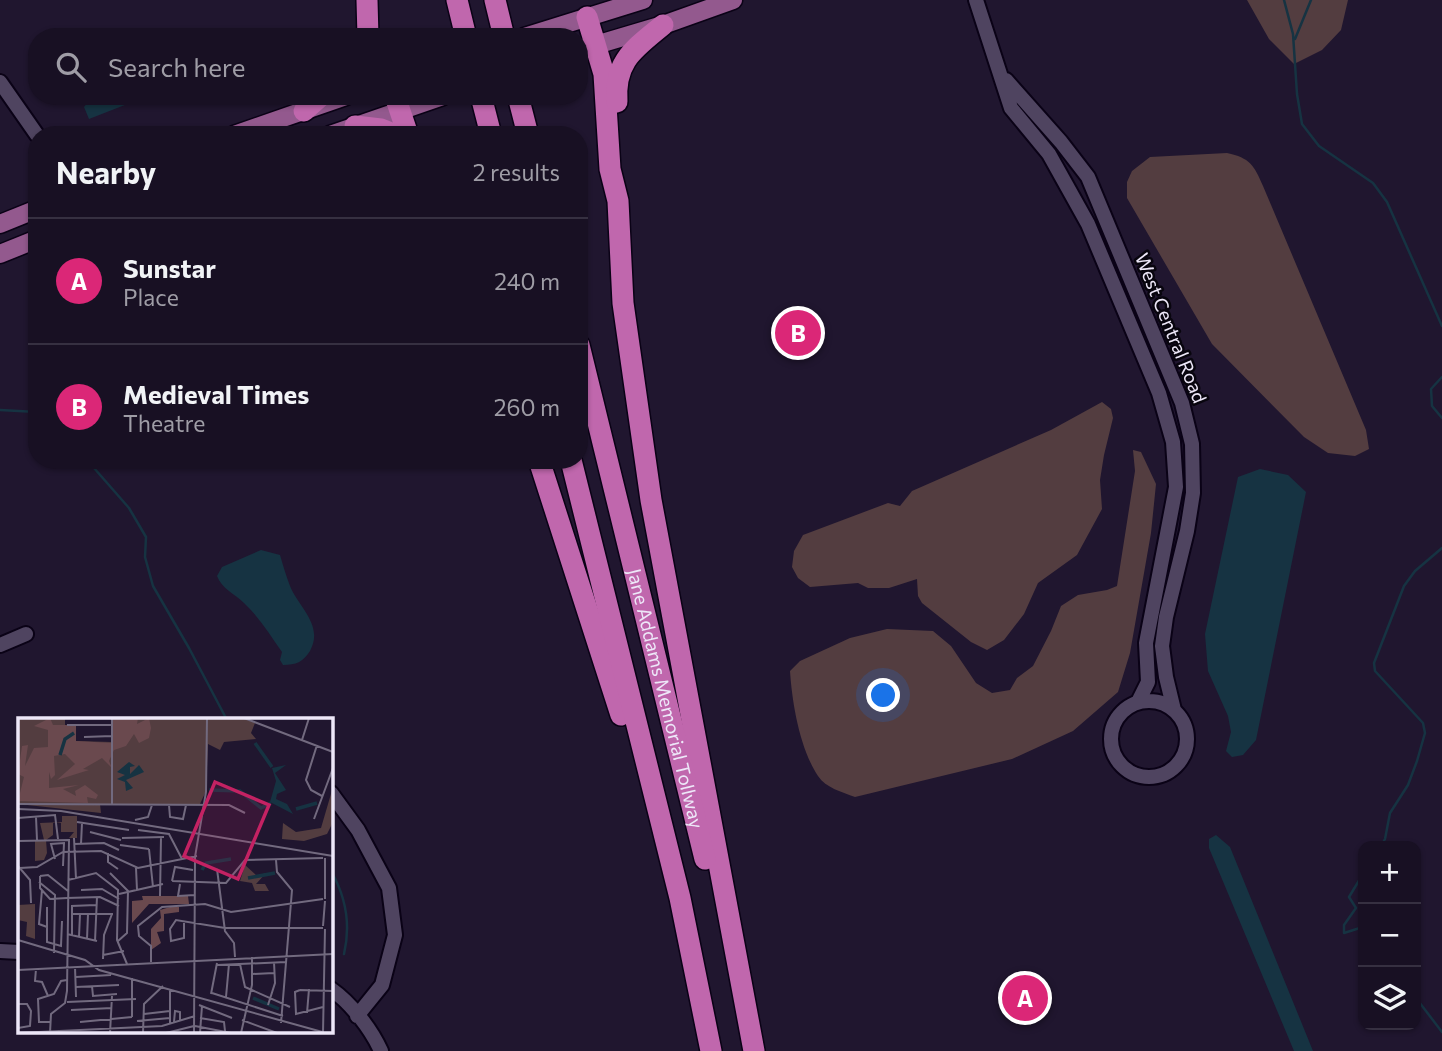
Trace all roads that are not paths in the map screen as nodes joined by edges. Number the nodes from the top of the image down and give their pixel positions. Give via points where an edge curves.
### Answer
1 (457, 0) edge
2 (495, 0) edge
3 (643, 0) edge
4 (733, 0) edge
5 (976, 0) edge
6 (367, 1) edge
7 (587, 17) junction
8 (663, 25) junction
9 (360, 28) edge
10 (368, 28) edge
11 (464, 28) edge
12 (502, 28) edge
13 (552, 28) edge
14 (587, 28) edge
15 (588, 47) edge
16 (1002, 77) junction
17 (0, 82) edge
18 (311, 105) edge
19 (321, 105) edge
20 (394, 105) edge
21 (399, 105) edge
22 (483, 105) edge
23 (520, 105) edge
24 (304, 111) junction
25 (31, 126) edge
26 (260, 126) edge
27 (355, 126) edge
28 (405, 126) edge
29 (489, 126) edge
30 (526, 126) edge
31 (618, 201) junction
32 (28, 213) edge
33 (1105, 217) junction
34 (0, 224) edge
35 (1088, 225) junction
36 (28, 243) edge
37 (0, 254) edge
38 (1155, 337) junction
39 (1138, 343) junction
40 (588, 382) edge
41 (1174, 454) junction
42 (1192, 455) junction
43 (542, 469) edge
44 (573, 469) edge
45 (26, 634) dead end
46 (0, 645) edge
47 (1138, 702) junction
48 (1174, 710) junction
49 (332, 794) edge
50 (680, 898) junction
51 (0, 951) edge
52 (18, 952) edge
53 (332, 990) edge
54 (357, 1016) junction
55 (381, 1051) edge
56 (711, 1051) edge
57 (753, 1051) edge

1 - 11 highway
2 - 12 highway
3 - 7 main road
4 - 8 main road
5 - 16 street, West Central Road
6 - 9 highway
6 - 10 highway
7 - 13 main road
7 - 14 highway
8 - 15 main road
8 - 31 highway via 627,56 617,80 623,178
15 - 31 highway via 604,74 610,169
16 - 33 street, West Central Road via 1088,177
16 - 35 street, West Central Road via 1010,108 1049,154
17 - 25 street
18 - 24 highway
19 - 24 main road
20 - 27 main road
21 - 28 highway
22 - 29 highway
23 - 30 highway
24 - 26 main road
31 - 57 highway via 623,303 651,500
32 - 34 main road
33 - 35 street
33 - 38 street, West Central Road
35 - 39 street, West Central Road
36 - 37 main road
38 - 39 street
38 - 42 street, West Central Road via 1182,403
39 - 41 street, West Central Road via 1159,393
40 - 57 highway, Jane Addams Memorial Tollway
41 - 42 street
41 - 47 street, West Central Road via 1172,509 1146,643 1148,681
42 - 48 street, West Central Road via 1193,493 1162,646
43 - 50 highway
44 - 50 highway, Jane Addams Memorial Tollway
45 - 46 street
47 - 48 street via 1163,703
47 - 48 street via 1116,719 1111,745 1118,761 1140,776 1161,775 1183,756 1185,726
49 - 54 street via 358,830 389,888 395,935 382,985
50 - 56 highway, Jane Addams Memorial Tollway
51 - 52 street
53 - 54 street
54 - 55 street

